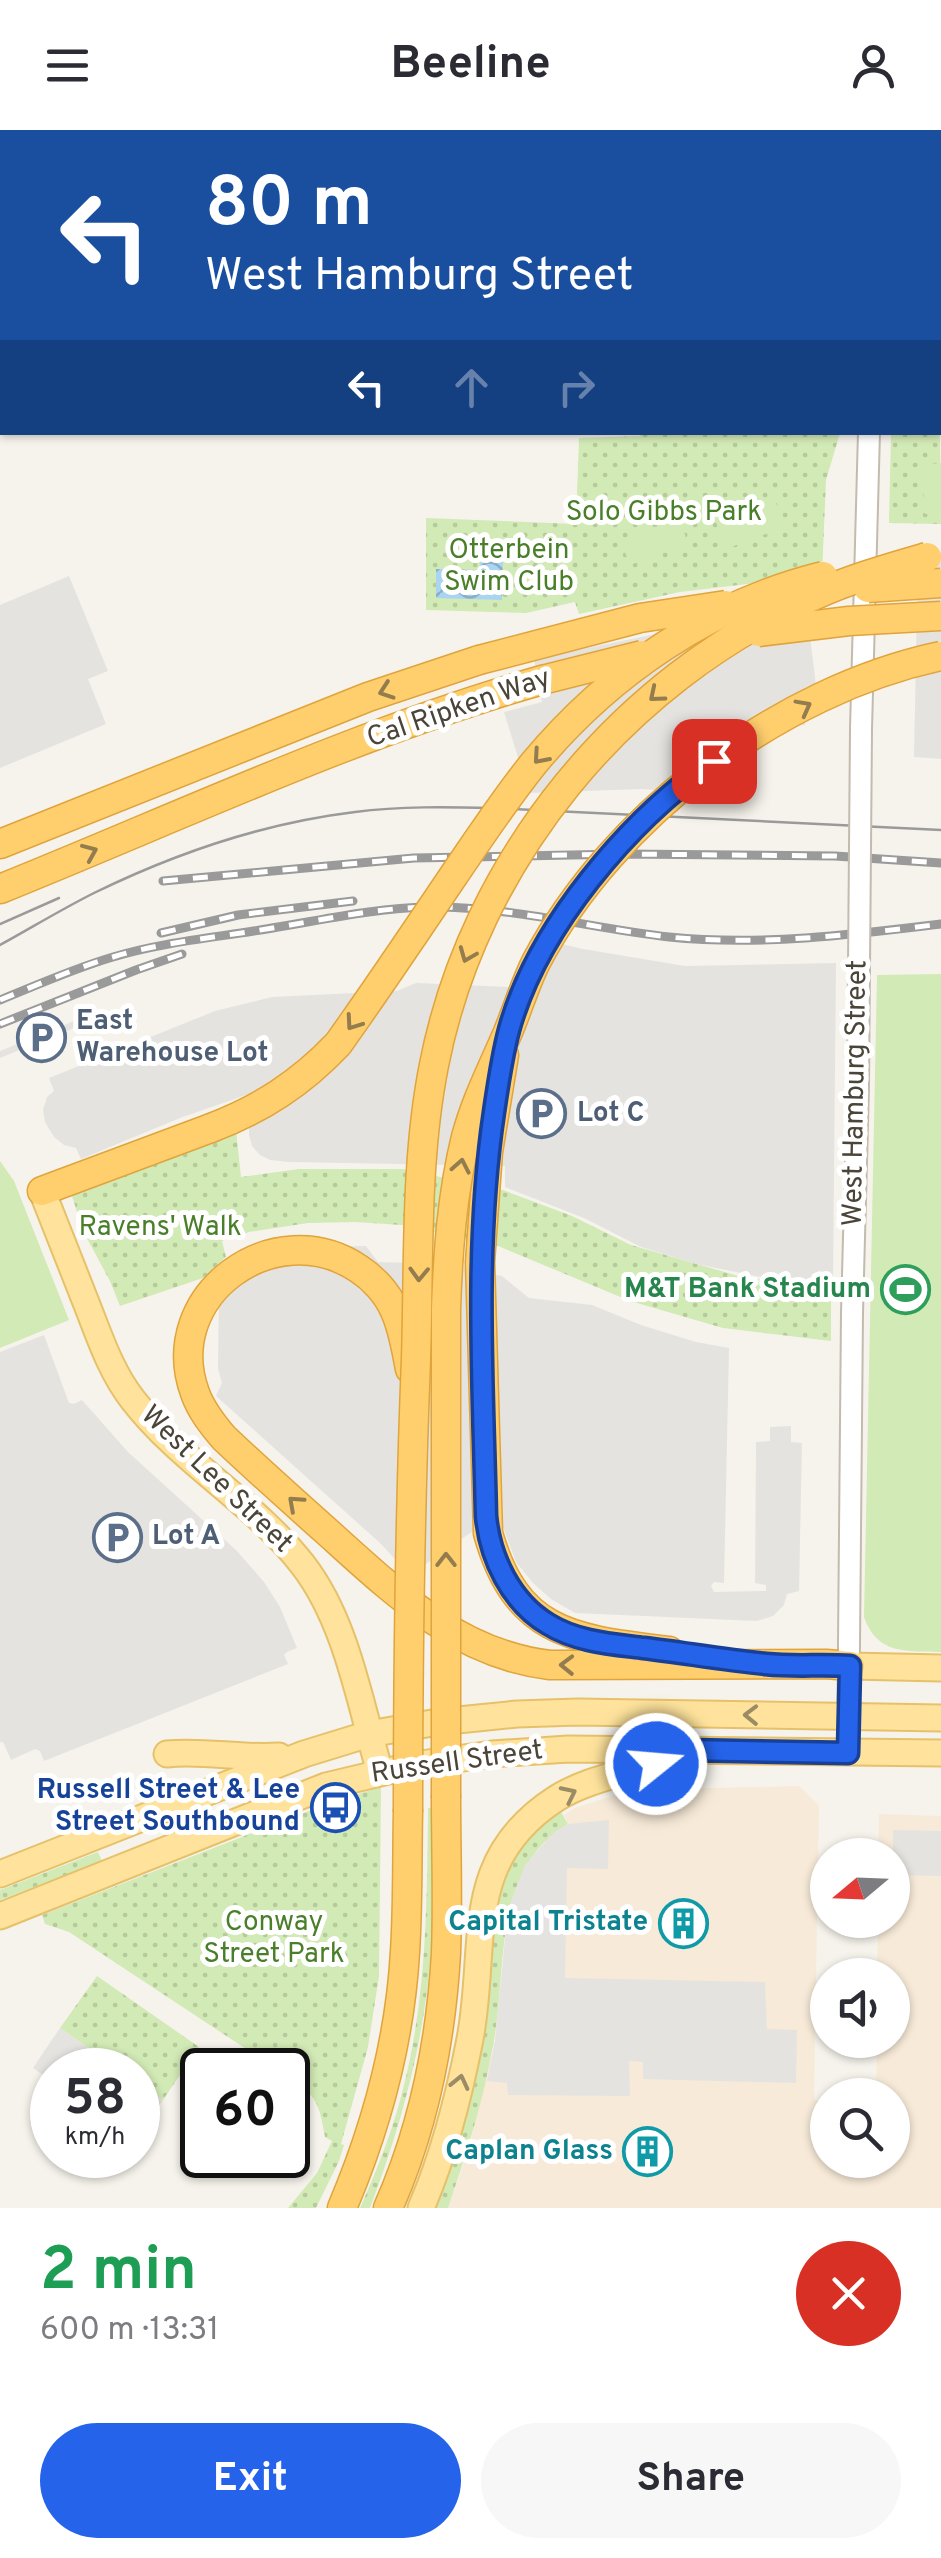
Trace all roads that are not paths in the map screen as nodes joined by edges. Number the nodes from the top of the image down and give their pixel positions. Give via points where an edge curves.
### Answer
1 (869, 435) edge
2 (934, 555) edge
3 (941, 583) edge
4 (941, 616) edge
5 (941, 656) edge
6 (0, 844) edge
7 (0, 889) edge
8 (509, 1029) junction
9 (42, 1191) joint
10 (414, 1405) junction
11 (769, 1664) junction
12 (850, 1666) junction
13 (941, 1668) edge
14 (849, 1717) junction
15 (941, 1718) edge
16 (369, 1734) junction
17 (685, 1750) junction
18 (848, 1753) junction
19 (167, 1754) dead end
20 (304, 1754) junction
21 (939, 1754) edge
22 (380, 1772) junction
23 (0, 1874) edge
24 (0, 1916) edge
25 (342, 2208) edge
26 (388, 2208) edge
27 (422, 2208) edge

1 - 12 street, West Hamburg Street, bridge
2 -> 9 highway, bridge via 773,592 644,659 566,728 516,786 316,1068 266,1103 211,1128
2 -> 10 highway, bridge via 810,597 704,658 593,754 512,862 466,956 434,1062 424,1137
3 -> 6 highway, Cal Ripken Way, bridge via 654,616 479,660 368,697
7 -> 4 highway, Cal Ripken Way, bridge via 492,695 782,628
8 -> 5 highway, bridge via 536,962 593,876 692,776 810,703
8 - 11 highway, bridge via 488,1152 480,1262 492,1550 518,1598 552,1627 604,1643
26 -> 8 highway, bridge via 435,2057 446,1952 449,1231 466,1137
9 - 16 main road, West Lee Street via 114,1371 132,1399 277,1537 321,1591
11 -> 10 highway, bridge via 525,1662 479,1647 428,1618 210,1422 193,1390 189,1354 198,1315 209,1294 244,1264 276,1252 332,1255 368,1275 394,1309
10 - 25 highway, bridge via 405,1954 391,2055
11 - 12 highway
12 - 13 main road
12 - 14 street, West Hamburg Street
14 - 15 main road, Russell Street
14 -> 16 main road, Russell Street via 548,1713
14 - 18 street, West Hamburg Street
16 - 20 main road, Russell Street
16 - 22 main road, West Lee Street
17 - 18 main road, Russell Street
17 - 22 main road, Russell Street via 531,1751
27 -> 17 main road via 461,2081 483,1899 499,1860 522,1828 558,1798
18 - 21 main road, Russell Street
19 - 20 main road
20 - 23 main road, Russell Street
22 - 24 main road, Russell Street via 266,1809

